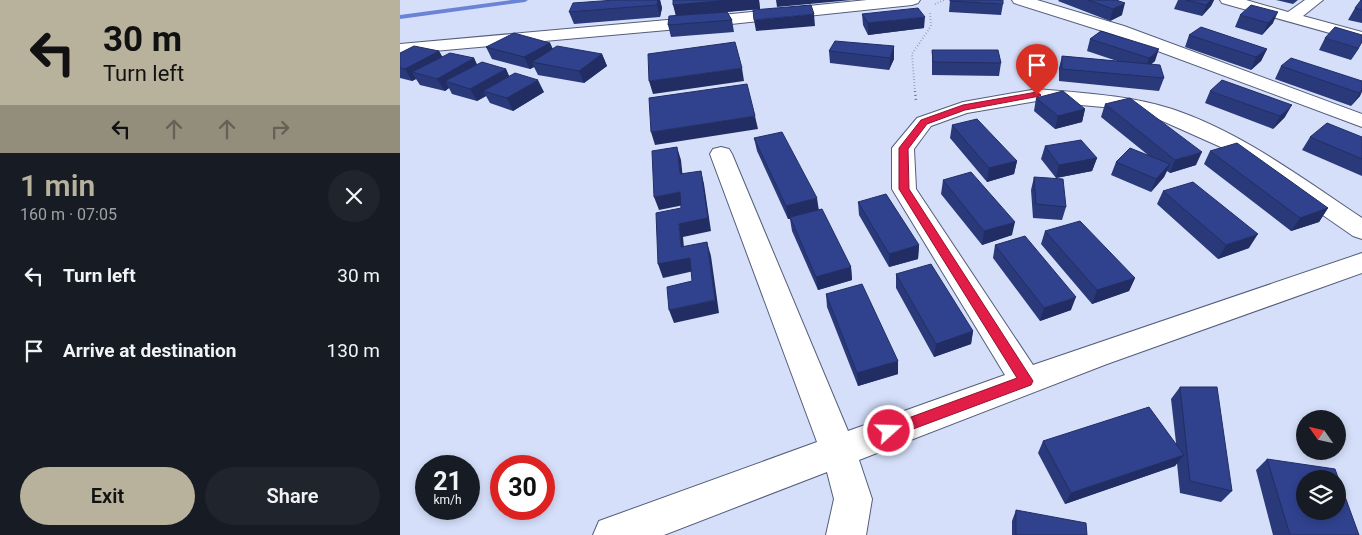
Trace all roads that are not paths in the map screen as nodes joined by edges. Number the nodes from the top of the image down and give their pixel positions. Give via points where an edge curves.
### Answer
1 (912, 0) edge
2 (1020, 0) edge
3 (1228, 0) edge
4 (1315, 0) edge
5 (1292, 17) junction
6 (1362, 37) edge
7 (400, 48) edge
8 (1362, 121) edge
9 (722, 154) dead end
10 (1362, 230) edge
11 (1362, 263) edge
12 (1026, 381) junction
13 (838, 450) junction
14 (613, 535) edge
15 (846, 535) edge

1 - 7 street
2 - 8 street via 1118,30
3 - 5 street
4 - 5 street
5 - 6 street
9 - 13 street
10 - 12 street via 1240,147 1165,114 1114,102 1037,95 963,108 924,122 903,148 904,189
11 - 12 street
12 - 13 street
13 - 14 street
13 - 15 street via 853,499

